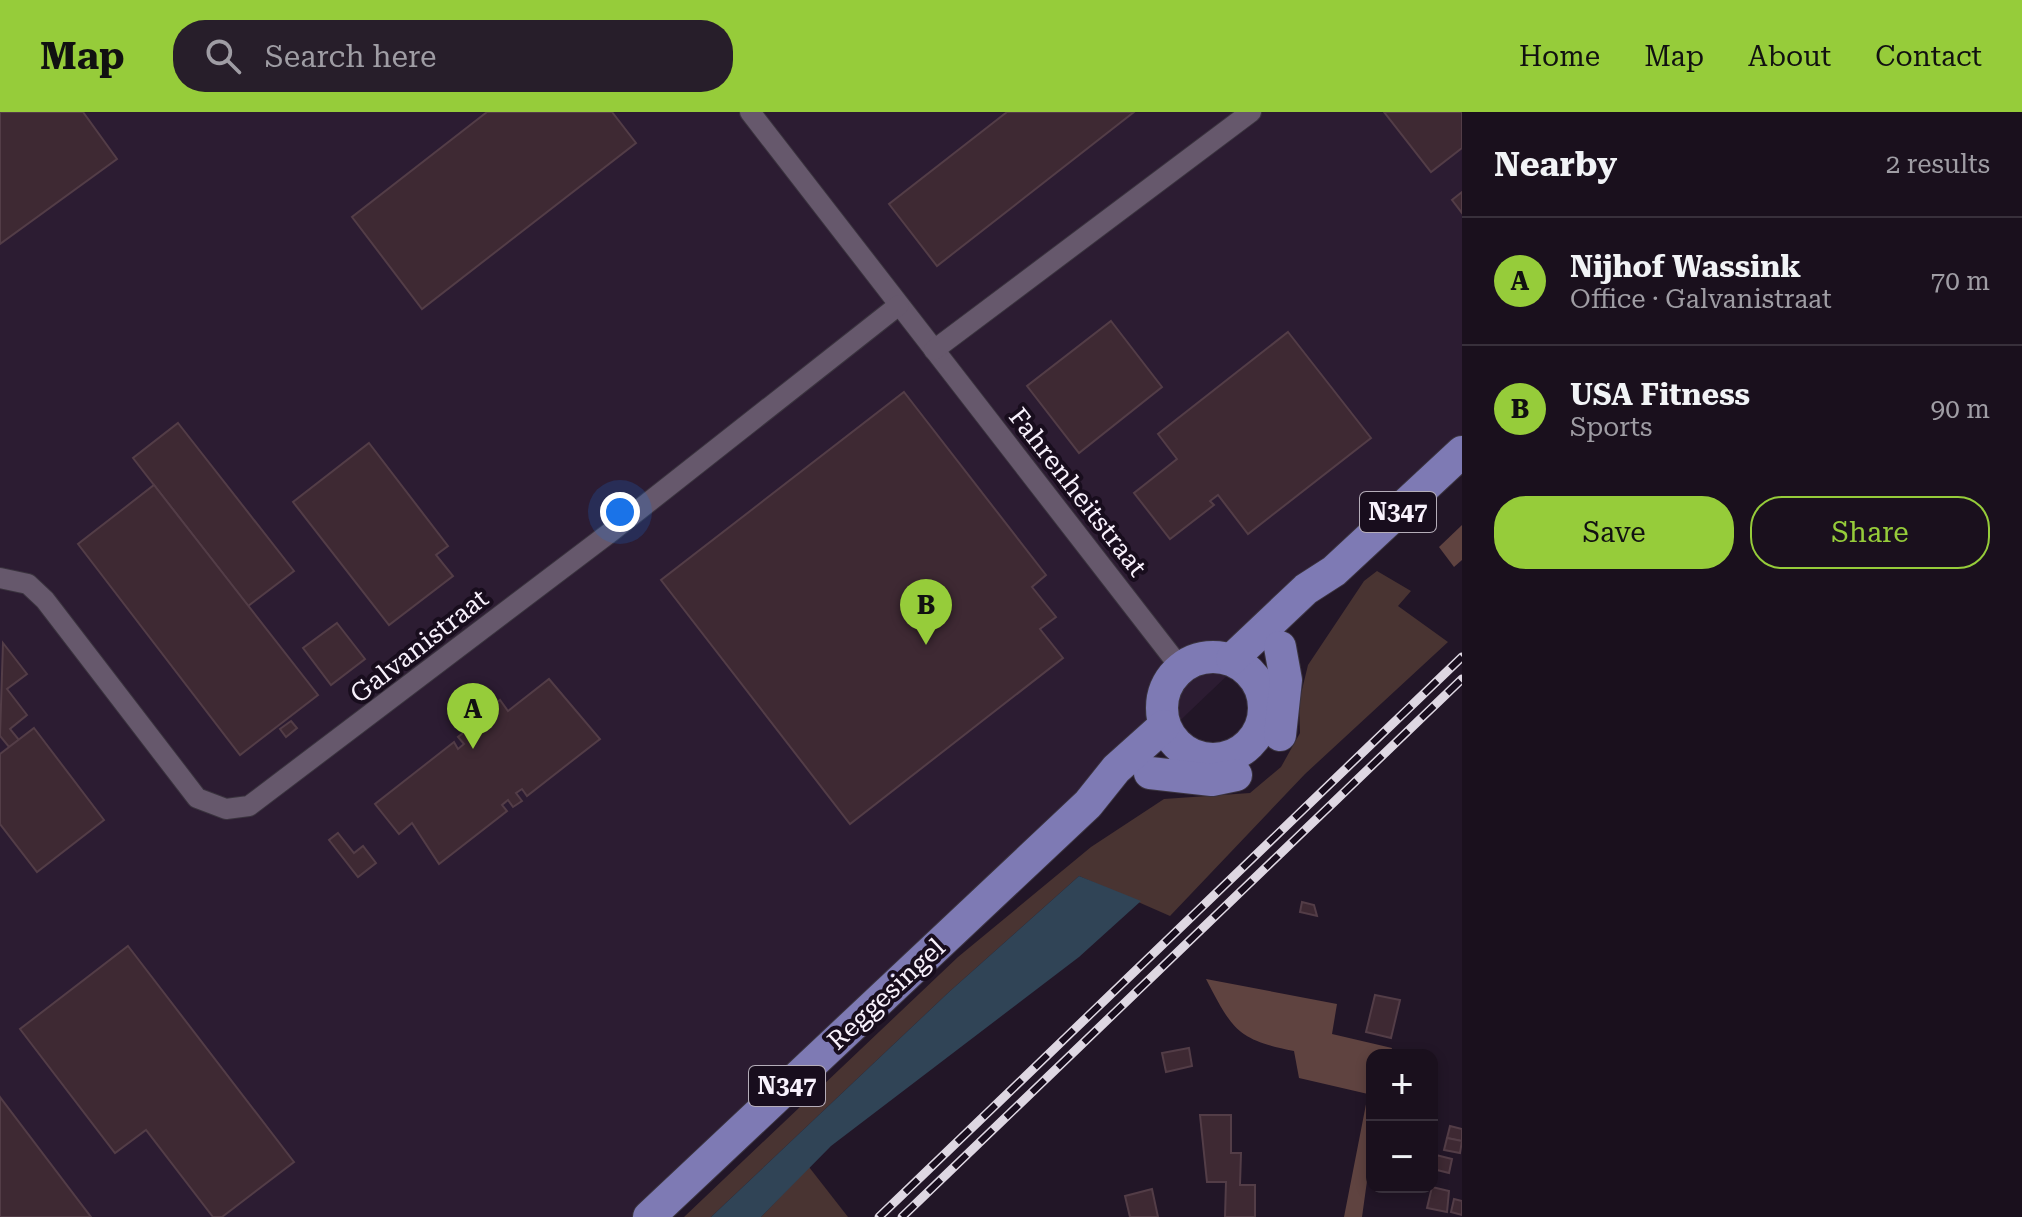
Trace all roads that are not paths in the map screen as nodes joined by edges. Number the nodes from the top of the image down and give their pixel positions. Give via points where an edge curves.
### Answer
1 (750, 112) edge
2 (1251, 112) edge
3 (899, 305) junction
4 (934, 350) junction
5 (1462, 452) edge
6 (1334, 571) junction
7 (0, 578) edge
8 (1280, 647) junction
9 (1232, 659) junction
10 (1180, 667) junction
11 (1256, 680) junction
12 (1164, 726) junction
13 (1184, 751) junction
14 (1150, 773) junction
15 (1088, 804) junction
16 (649, 1217) edge

1 - 3 street, Fahrenheitstraat
2 - 4 street
3 - 4 street, Fahrenheitstraat
3 - 7 street, Galvanistraat via 249,806 226,809 197,798 45,600 28,584
4 - 10 street, Fahrenheitstraat
5 - 6 main road, N347
6 - 8 main road, N347
6 - 9 main road, N347 via 1306,589
8 - 11 main road, N347
8 - 14 main road via 1286,680 1284,722 1277,743 1261,763 1240,775 1212,780
9 - 10 main road via 1205,656
9 - 11 main road
10 - 12 main road via 1166,684
11 - 13 main road via 1264,714 1249,745 1217,759
12 - 13 main road
12 - 15 main road, Reggesingel / N347 via 1116,769
13 - 14 main road, Reggesingel / N347
14 - 15 main road, Reggesingel / N347
15 - 16 main road, Reggesingel / N347

